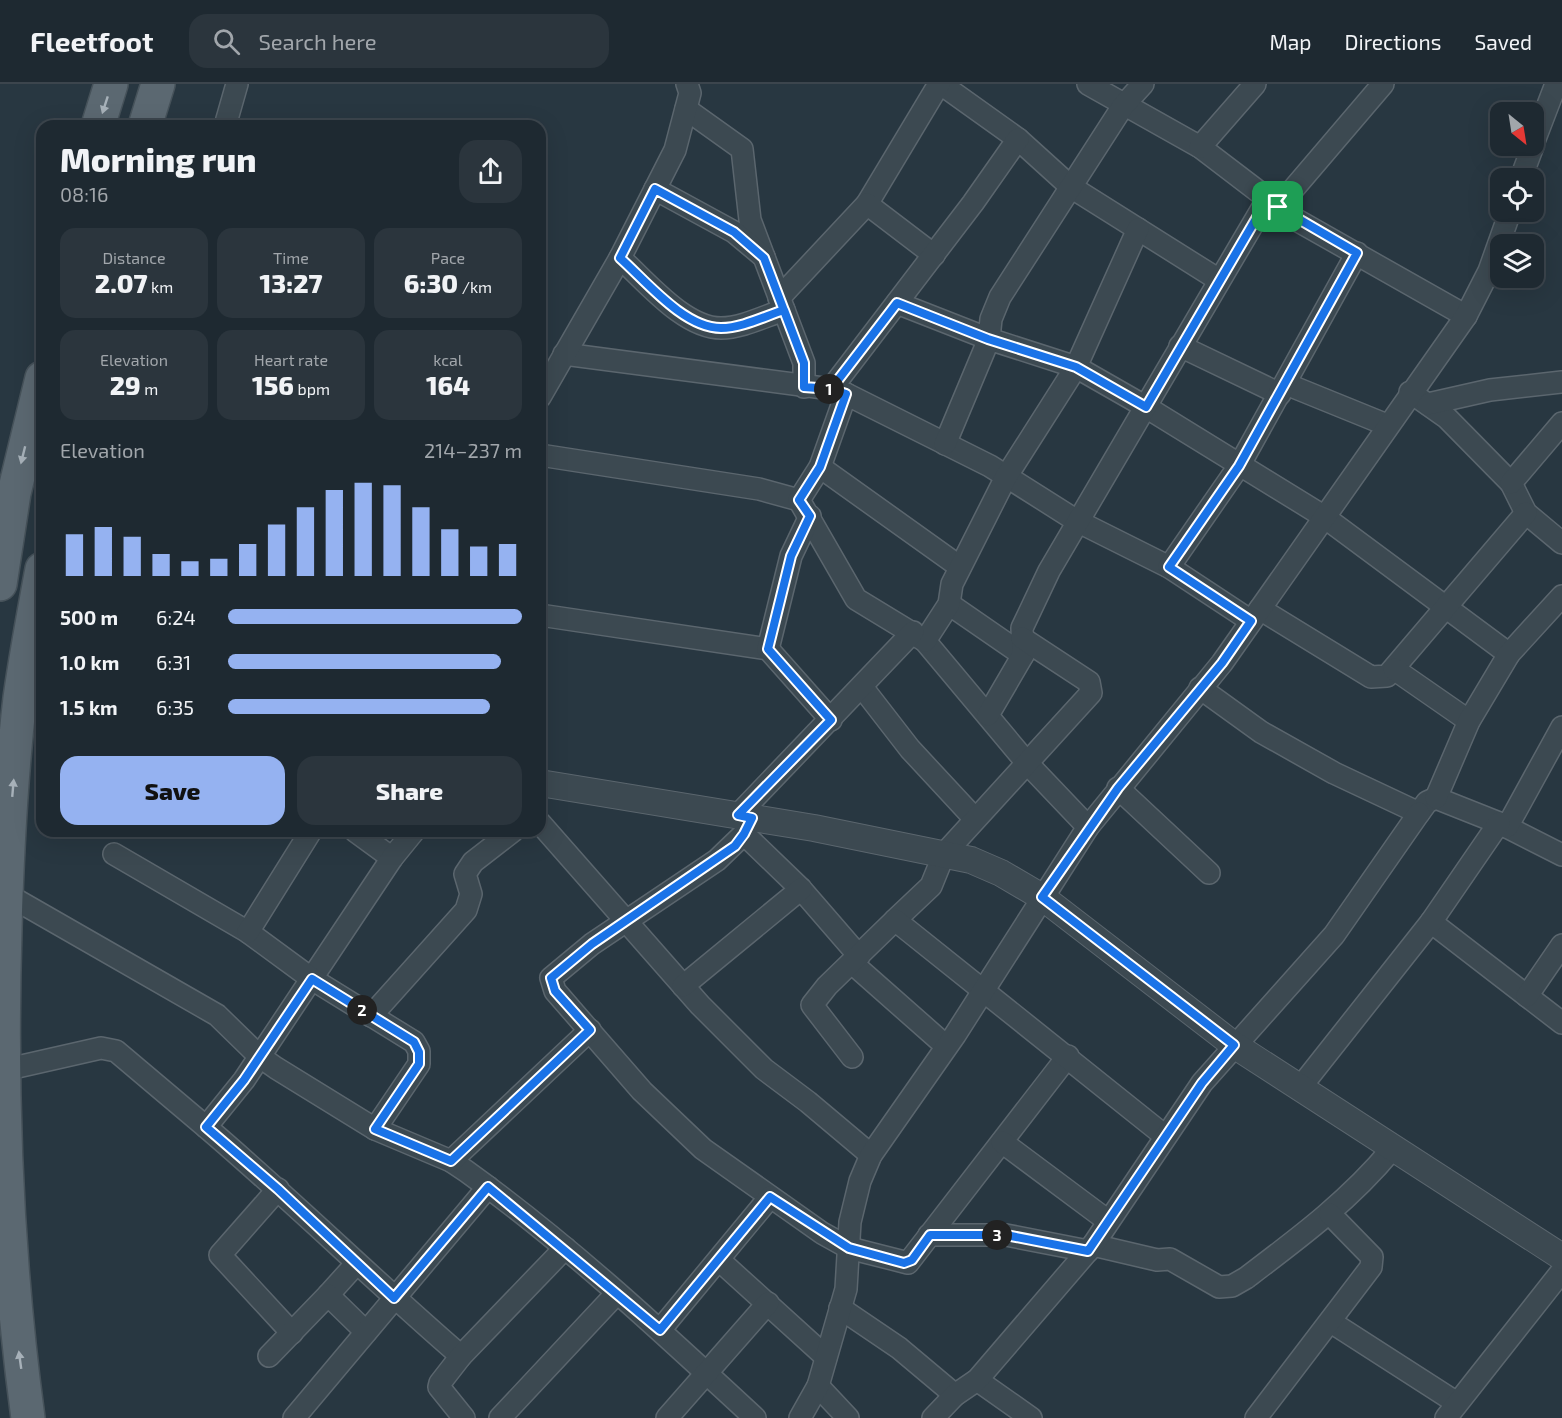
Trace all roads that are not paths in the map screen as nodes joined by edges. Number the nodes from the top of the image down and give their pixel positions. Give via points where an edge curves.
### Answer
1 (111, 84) edge
2 (158, 84) edge
3 (237, 84) edge
4 (687, 84) edge
5 (940, 84) edge
6 (1088, 84) edge
7 (1143, 84) edge
8 (1255, 84) edge
9 (1383, 84) edge
10 (1555, 84) edge
11 (1123, 106) junction
12 (686, 109) junction
13 (1554, 114) edge
14 (100, 120) edge
15 (147, 120) edge
16 (227, 120) edge
17 (1544, 129) edge
18 (1018, 139) junction
19 (1200, 147) junction
20 (1071, 187) junction
21 (655, 189) junction
22 (1273, 203) junction
23 (867, 204) junction
24 (1506, 222) edge
25 (1138, 229) junction
26 (1357, 253) junction
27 (934, 255) junction
28 (620, 258) junction
29 (764, 258) junction
30 (1219, 280) junction
31 (897, 303) junction
32 (782, 304) junction
33 (1466, 316) junction
34 (988, 339) junction
35 (1180, 346) junction
36 (564, 354) junction
37 (1076, 367) junction
38 (1562, 382) edge
39 (546, 386) edge
40 (804, 387) junction
41 (1283, 389) junction
42 (838, 392) junction
43 (1419, 398) junction
44 (36, 403) edge
45 (1146, 407) junction
46 (1562, 423) edge
47 (1388, 424) junction
48 (945, 444) junction
49 (546, 456) edge
50 (1239, 466) junction
51 (820, 467) junction
52 (1006, 477) junction
53 (1511, 483) junction
54 (804, 508) junction
55 (1526, 513) junction
56 (1323, 516) junction
57 (1077, 521) junction
58 (1562, 543) edge
59 (960, 567) junction
60 (1169, 567) junction
61 (0, 584) edge
62 (1562, 596) edge
63 (949, 604) junction
64 (1446, 607) junction
65 (1256, 615) junction
66 (546, 616) edge
67 (919, 636) junction
68 (36, 645) edge
69 (1022, 646) junction
70 (768, 649) junction
71 (1509, 654) junction
72 (1394, 669) junction
73 (862, 687) junction
74 (1200, 688) junction
75 (31, 708) edge
76 (988, 715) junction
77 (831, 720) junction
78 (1469, 721) junction
79 (1562, 728) edge
80 (1027, 763) junction
81 (546, 784) edge
82 (1118, 788) junction
83 (1436, 798) junction
84 (1419, 813) junction
85 (975, 819) junction
86 (745, 822) junction
87 (1503, 825) junction
88 (1088, 827) junction
89 (546, 830) edge
90 (307, 837) edge
91 (363, 837) edge
92 (409, 837) edge
93 (505, 837) edge
94 (114, 854) dead end
95 (944, 854) junction
96 (1562, 855) edge
97 (392, 858) junction
98 (1209, 873) dead end
99 (801, 889) junction
100 (6, 894) junction
101 (1042, 897) junction
102 (895, 920) junction
103 (627, 921) junction
104 (1431, 922) junction
105 (248, 932) junction
106 (1562, 945) edge
107 (855, 960) junction
108 (312, 979) junction
109 (683, 986) junction
110 (984, 991) junction
111 (1527, 996) junction
112 (371, 1016) junction
113 (1562, 1023) edge
114 (590, 1030) junction
115 (1234, 1045) junction
116 (946, 1046) junction
117 (259, 1056) junction
118 (1068, 1056) junction
119 (852, 1057) dead end
120 (4, 1070) junction
121 (1299, 1089) junction
122 (206, 1127) junction
123 (375, 1129) junction
124 (1165, 1136) junction
125 (1002, 1142) junction
126 (1392, 1149) junction
127 (871, 1155) junction
128 (451, 1161) junction
129 (488, 1187) junction
130 (278, 1189) junction
131 (770, 1197) junction
132 (1330, 1214) junction
133 (1108, 1221) junction
134 (930, 1235) junction
135 (565, 1248) junction
136 (849, 1248) junction
137 (1090, 1248) junction
138 (1562, 1257) edge
139 (719, 1260) junction
140 (356, 1264) junction
141 (1562, 1271) edge
142 (617, 1293) junction
143 (328, 1295) junction
144 (394, 1298) junction
145 (768, 1303) junction
146 (840, 1308) junction
147 (1331, 1322) junction
148 (660, 1330) junction
149 (366, 1332) junction
150 (292, 1333) junction
151 (269, 1356) dead end
152 (460, 1356) junction
153 (826, 1357) junction
154 (706, 1373) junction
155 (977, 1380) junction
156 (819, 1386) junction
157 (955, 1395) junction
158 (1452, 1411) edge
159 (28, 1418) edge
160 (294, 1418) edge
161 (464, 1418) edge
162 (500, 1418) edge
163 (667, 1418) edge
164 (755, 1418) edge
165 (800, 1418) edge
166 (848, 1418) edge
167 (933, 1418) edge
168 (1030, 1418) edge
169 (1256, 1418) edge

1 -> 14 main road
2 - 15 main road
3 - 16 street
4 - 12 street via 690,93
5 - 18 street
5 - 23 street
6 - 11 street
7 - 11 street
8 - 19 street
9 - 22 street
10 - 13 street
11 - 19 street
11 - 20 street
12 - 21 street via 675,150
12 - 29 street via 742,149 750,220
13 - 17 street
18 - 20 street
18 - 27 street
19 - 22 street
20 - 25 street
20 - 34 street via 1000,297
21 - 28 street
21 - 29 street via 734,232
22 - 26 street
22 - 30 street
23 - 27 street
23 - 32 street
24 - 33 street via 1489,271
25 - 30 street
25 - 37 street
26 - 33 street
26 - 41 street
27 - 31 street
28 - 32 street via 682,314 699,324 721,328
28 - 36 street
29 - 32 street
30 - 35 street
31 - 34 street
31 - 42 street
32 - 40 street via 804,363
33 - 43 street
34 - 37 street
34 - 48 street
35 - 41 street
35 - 45 street
36 - 39 street
36 - 40 street
37 - 45 street
37 - 52 street
38 - 43 street
40 - 42 street
41 - 47 street
41 - 50 street
42 - 48 street
42 - 51 street
43 - 47 street
43 - 53 street via 1448,418
44 -> 61 main road via 14,493
45 - 50 street
45 - 57 street
46 - 53 street
47 - 56 street
48 - 52 street
49 - 54 street via 759,489
50 - 56 street
50 - 60 street
51 - 54 street
51 - 59 street
52 - 57 street
52 - 59 street
53 - 55 street
54 - 67 street via 856,599
54 - 70 street
55 - 58 street
55 - 64 street
56 - 64 street
56 - 65 street
57 - 60 street
57 - 69 street via 1026,618
59 - 63 street
60 - 65 street
62 - 71 street
63 - 67 street
63 - 69 street
64 - 71 street
64 - 72 street
65 - 72 street via 1371,677 1387,676
65 - 74 street
66 - 70 street
67 - 73 street
67 - 76 street
68 - 75 main road
69 - 76 street
69 - 80 street via 1092,687 1091,693
70 - 77 street
71 - 78 street
72 - 78 street
73 - 77 street
73 - 85 street via 910,749
74 - 82 street
74 - 84 street via 1261,732
100 -> 75 main road
76 - 80 street
77 - 86 street
78 - 83 street
79 - 87 street
80 - 85 street
80 - 88 street
81 - 86 street
82 - 88 street
82 - 98 street
83 - 84 street via 1426,802
83 - 87 street
84 - 115 street via 1334,935
85 - 95 street
86 - 95 street
86 - 99 street
86 - 103 street via 717,860
87 - 96 street
87 - 104 street
88 - 101 street
89 - 103 street
90 - 105 street
91 - 97 street
92 - 97 street
93 - 112 street via 473,862 465,874 471,894 466,910
94 - 105 street
95 - 101 street via 971,860
95 - 102 street via 931,886
97 - 108 street
99 - 107 street
99 - 109 street
100 - 117 street via 217,1015
100 - 120 main road
101 - 110 street
101 - 115 street
102 - 107 street
102 - 110 street
103 - 109 street
103 - 114 street via 551,978 555,991
104 - 111 street
104 - 121 street
105 - 108 street
106 - 111 street
107 - 116 street
107 - 119 street via 812,1005
108 - 112 street
108 - 117 street
109 - 127 street via 764,1069
110 - 116 street
110 - 118 street
111 - 113 street
112 - 123 street via 414,1042 419,1052 419,1064
114 - 128 street
114 - 131 street via 642,1091 703,1149
115 - 121 street
115 - 124 street
116 - 127 street
117 - 122 street
117 - 123 street
118 - 124 street
118 - 125 street
120 - 122 street via 101,1048 116,1051
159 -> 120 main road via 7,1203
121 - 126 street
122 - 130 street
123 - 128 street
124 - 133 street
125 - 133 street
125 - 134 street
126 - 132 street via 1367,1180
126 - 138 street
127 - 136 street via 850,1222
128 - 129 street
129 - 135 street
129 - 144 street
130 - 140 street
130 - 150 street via 220,1255
131 - 136 street
131 - 139 street
132 - 137 street via 1232,1286 1219,1287 1170,1259
132 - 147 street via 1373,1261
133 - 137 street
134 - 136 street via 908,1263
134 - 137 street via 1006,1235
135 - 142 street
135 - 152 street
136 - 146 street via 846,1289
137 - 155 street
139 - 145 street
139 - 148 street
140 - 143 street
140 - 144 street
141 - 158 street
142 - 148 street
142 - 162 street
143 - 149 street
143 - 150 street
144 - 149 street
144 - 152 street
145 - 153 street
145 - 154 street
146 - 153 street
146 - 157 street via 899,1348
147 - 158 street
147 - 169 street
148 - 154 street
149 - 160 street
150 - 151 street
152 - 161 street via 439,1387
153 - 156 street
154 - 163 street
154 - 164 street
155 - 157 street
155 - 168 street
156 - 165 street
156 - 166 street
157 - 167 street

